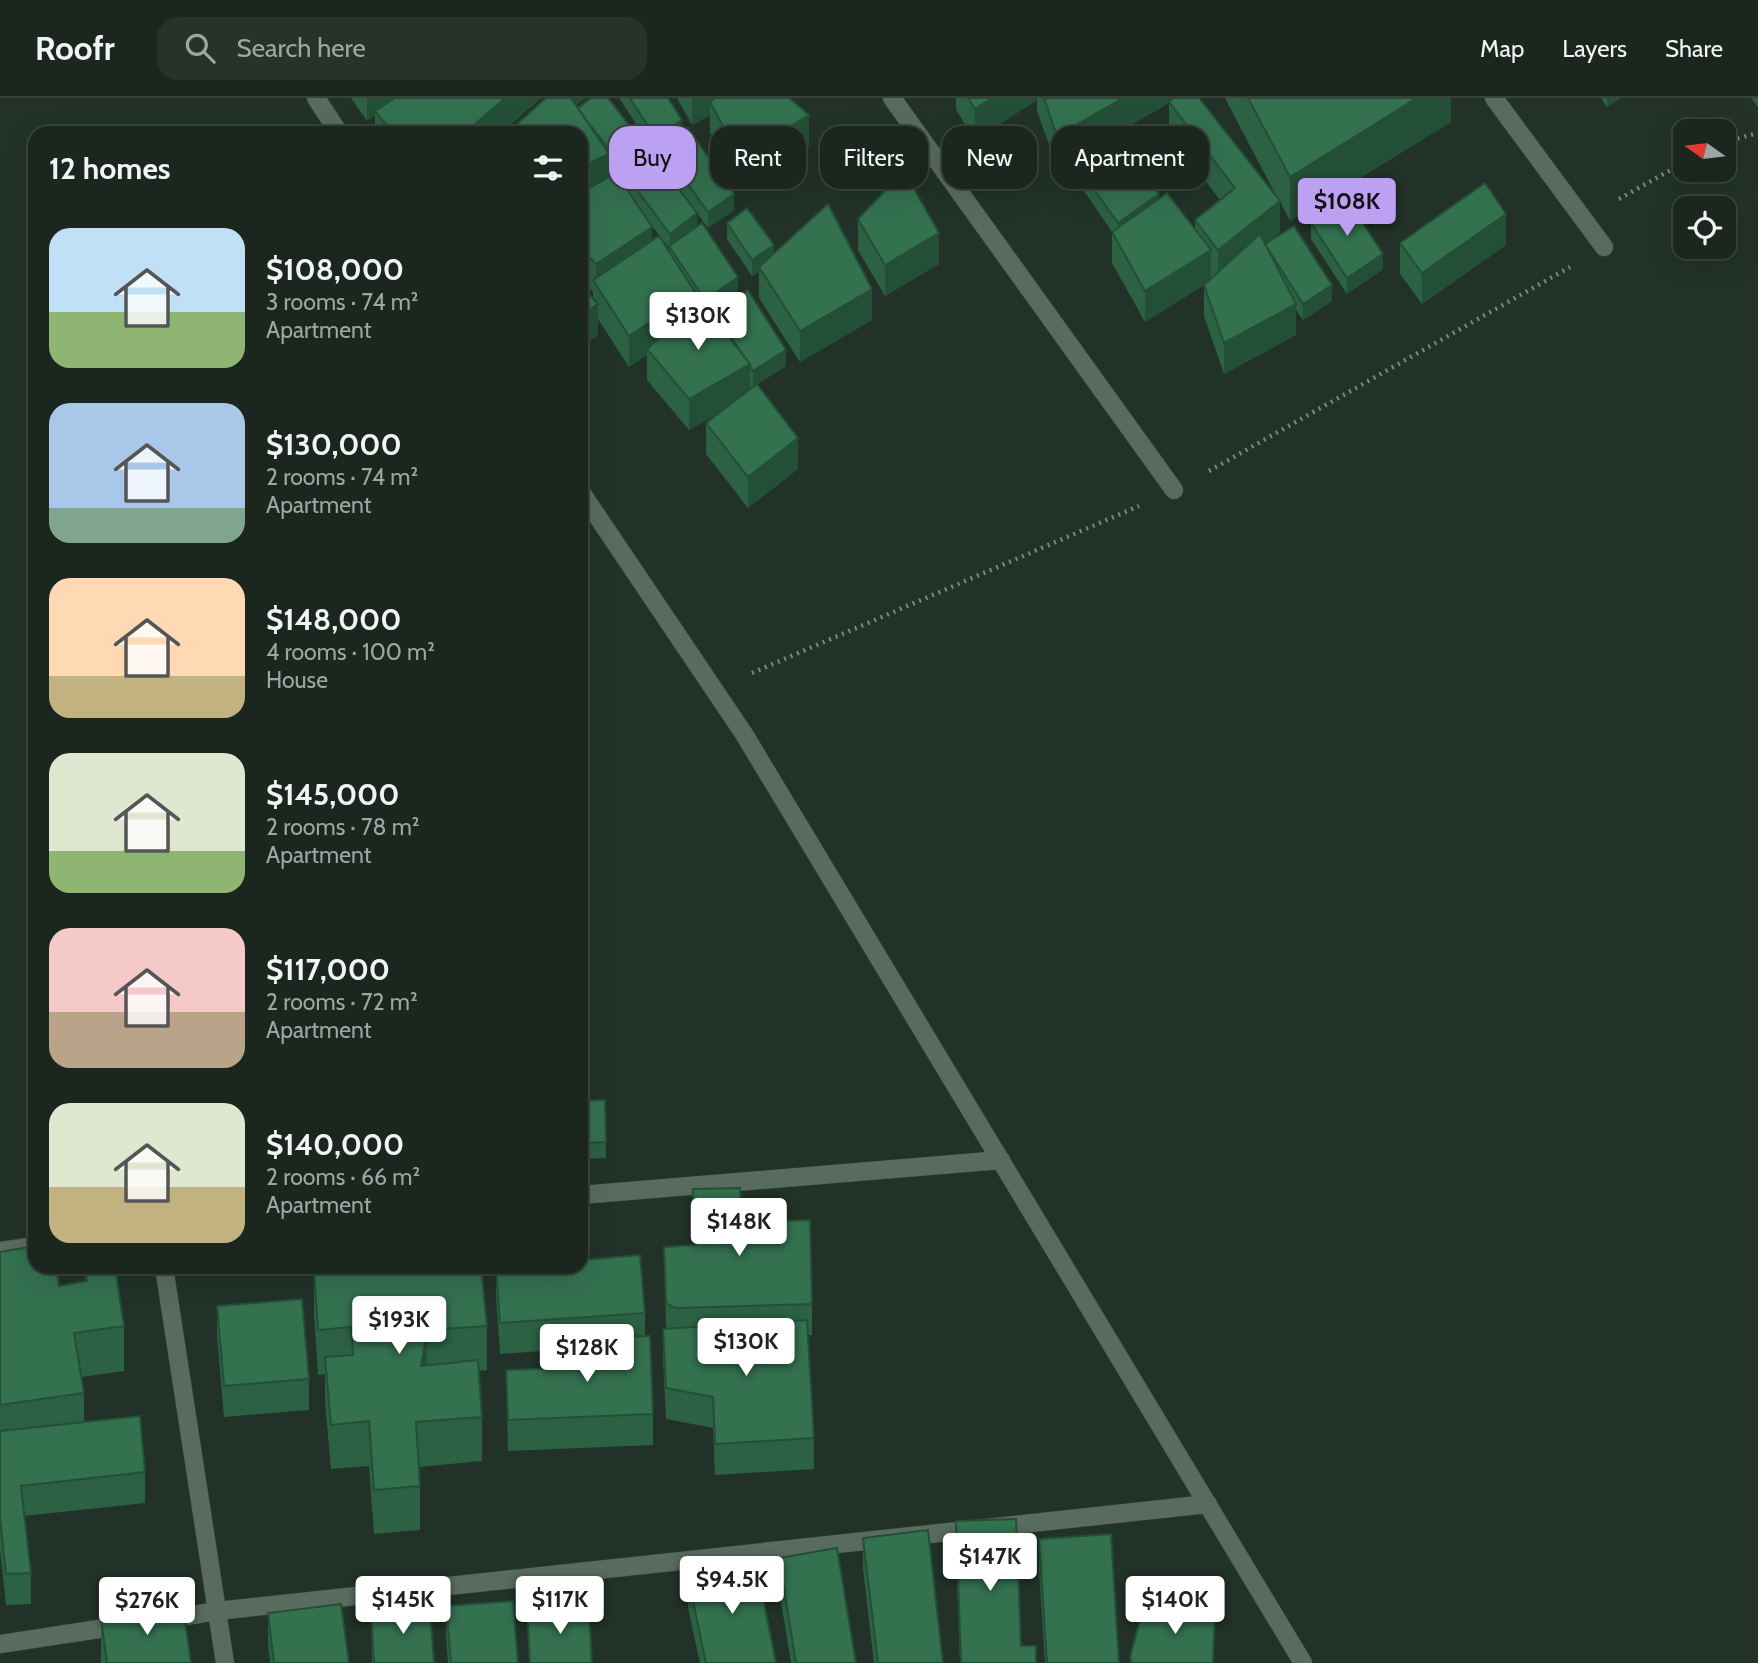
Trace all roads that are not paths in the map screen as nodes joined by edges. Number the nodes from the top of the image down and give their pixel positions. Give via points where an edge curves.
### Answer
1 (316, 98) edge
2 (892, 98) edge
3 (1494, 98) edge
4 (334, 126) edge
5 (1604, 247) road end
6 (1174, 490) road end
7 (588, 502) edge
8 (1000, 1160) junction
9 (588, 1194) edge
10 (28, 1247) edge
11 (0, 1251) edge
12 (165, 1274) edge
13 (1208, 1504) junction
14 (217, 1611) junction
15 (0, 1644) edge
16 (225, 1663) edge
17 (1303, 1663) edge

1 - 4 street
2 - 6 street
3 - 5 street
7 - 8 street via 751,746
8 - 9 street
8 - 13 street
10 - 11 street
12 - 14 street
13 - 14 street
13 - 17 street
14 - 15 street
14 - 16 street

